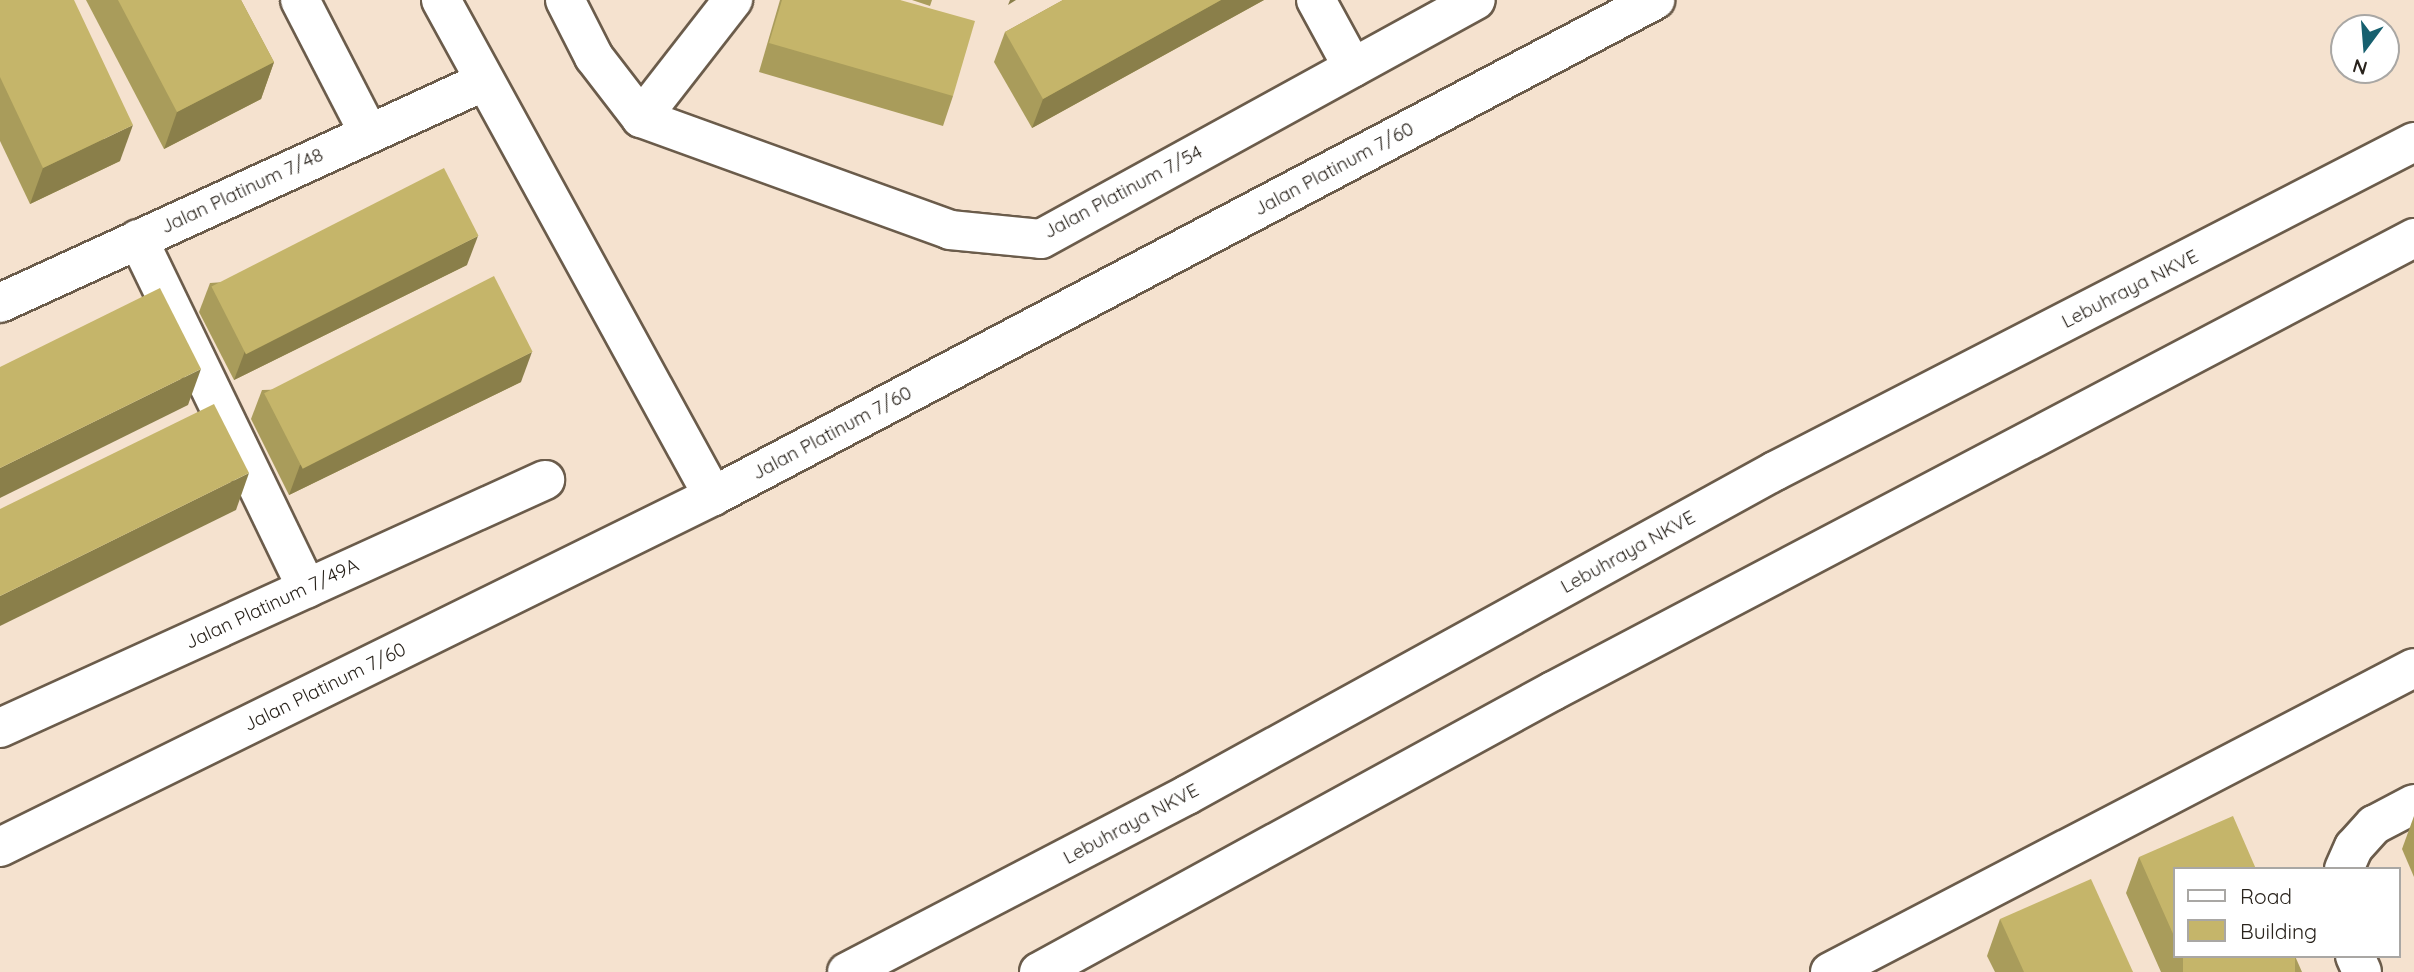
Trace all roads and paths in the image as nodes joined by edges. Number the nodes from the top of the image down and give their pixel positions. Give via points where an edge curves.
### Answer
1 (300, 0) edge
2 (441, 0) edge
3 (565, 0) edge
4 (733, 0) edge
5 (1316, 0) edge
6 (1476, 0) edge
7 (1654, 0) edge
8 (1353, 68) junction
9 (485, 80) junction
10 (641, 117) junction
11 (368, 132) junction
12 (2414, 142) edge
13 (2414, 238) edge
14 (138, 239) junction
15 (3, 295) edge
16 (545, 480) dead end
17 (713, 496) junction
18 (307, 588) junction
19 (2414, 668) edge
20 (0, 728) edge
21 (2414, 804) edge
22 (0, 847) edge
23 (2345, 867) edge
24 (847, 972) edge
25 (1039, 972) edge
26 (1830, 972) edge

1 - 11 main road
2 - 9 main road
3 - 10 main road via 594,57
4 - 10 main road
5 - 8 main road
6 - 8 main road, Jalan Platinum 7/54
7 - 17 main road, Jalan Platinum 7/60
8 - 10 main road, Jalan Platinum 7/54 via 1041,239 950,230
9 - 11 main road, Jalan Platinum 7/48
9 - 17 main road
11 - 14 main road, Jalan Platinum 7/48
12 - 24 main road, Lebuhraya NKVE via 1774,471 1187,795
13 - 25 main road via 1553,691
14 - 15 main road, Jalan Platinum 7/48
14 - 18 main road
16 - 18 main road, Jalan Platinum 7/49A
17 - 22 main road, Jalan Platinum 7/60
18 - 20 main road, Jalan Platinum 7/49A
19 - 26 main road
21 - 23 main road via 2374,825 2354,847

